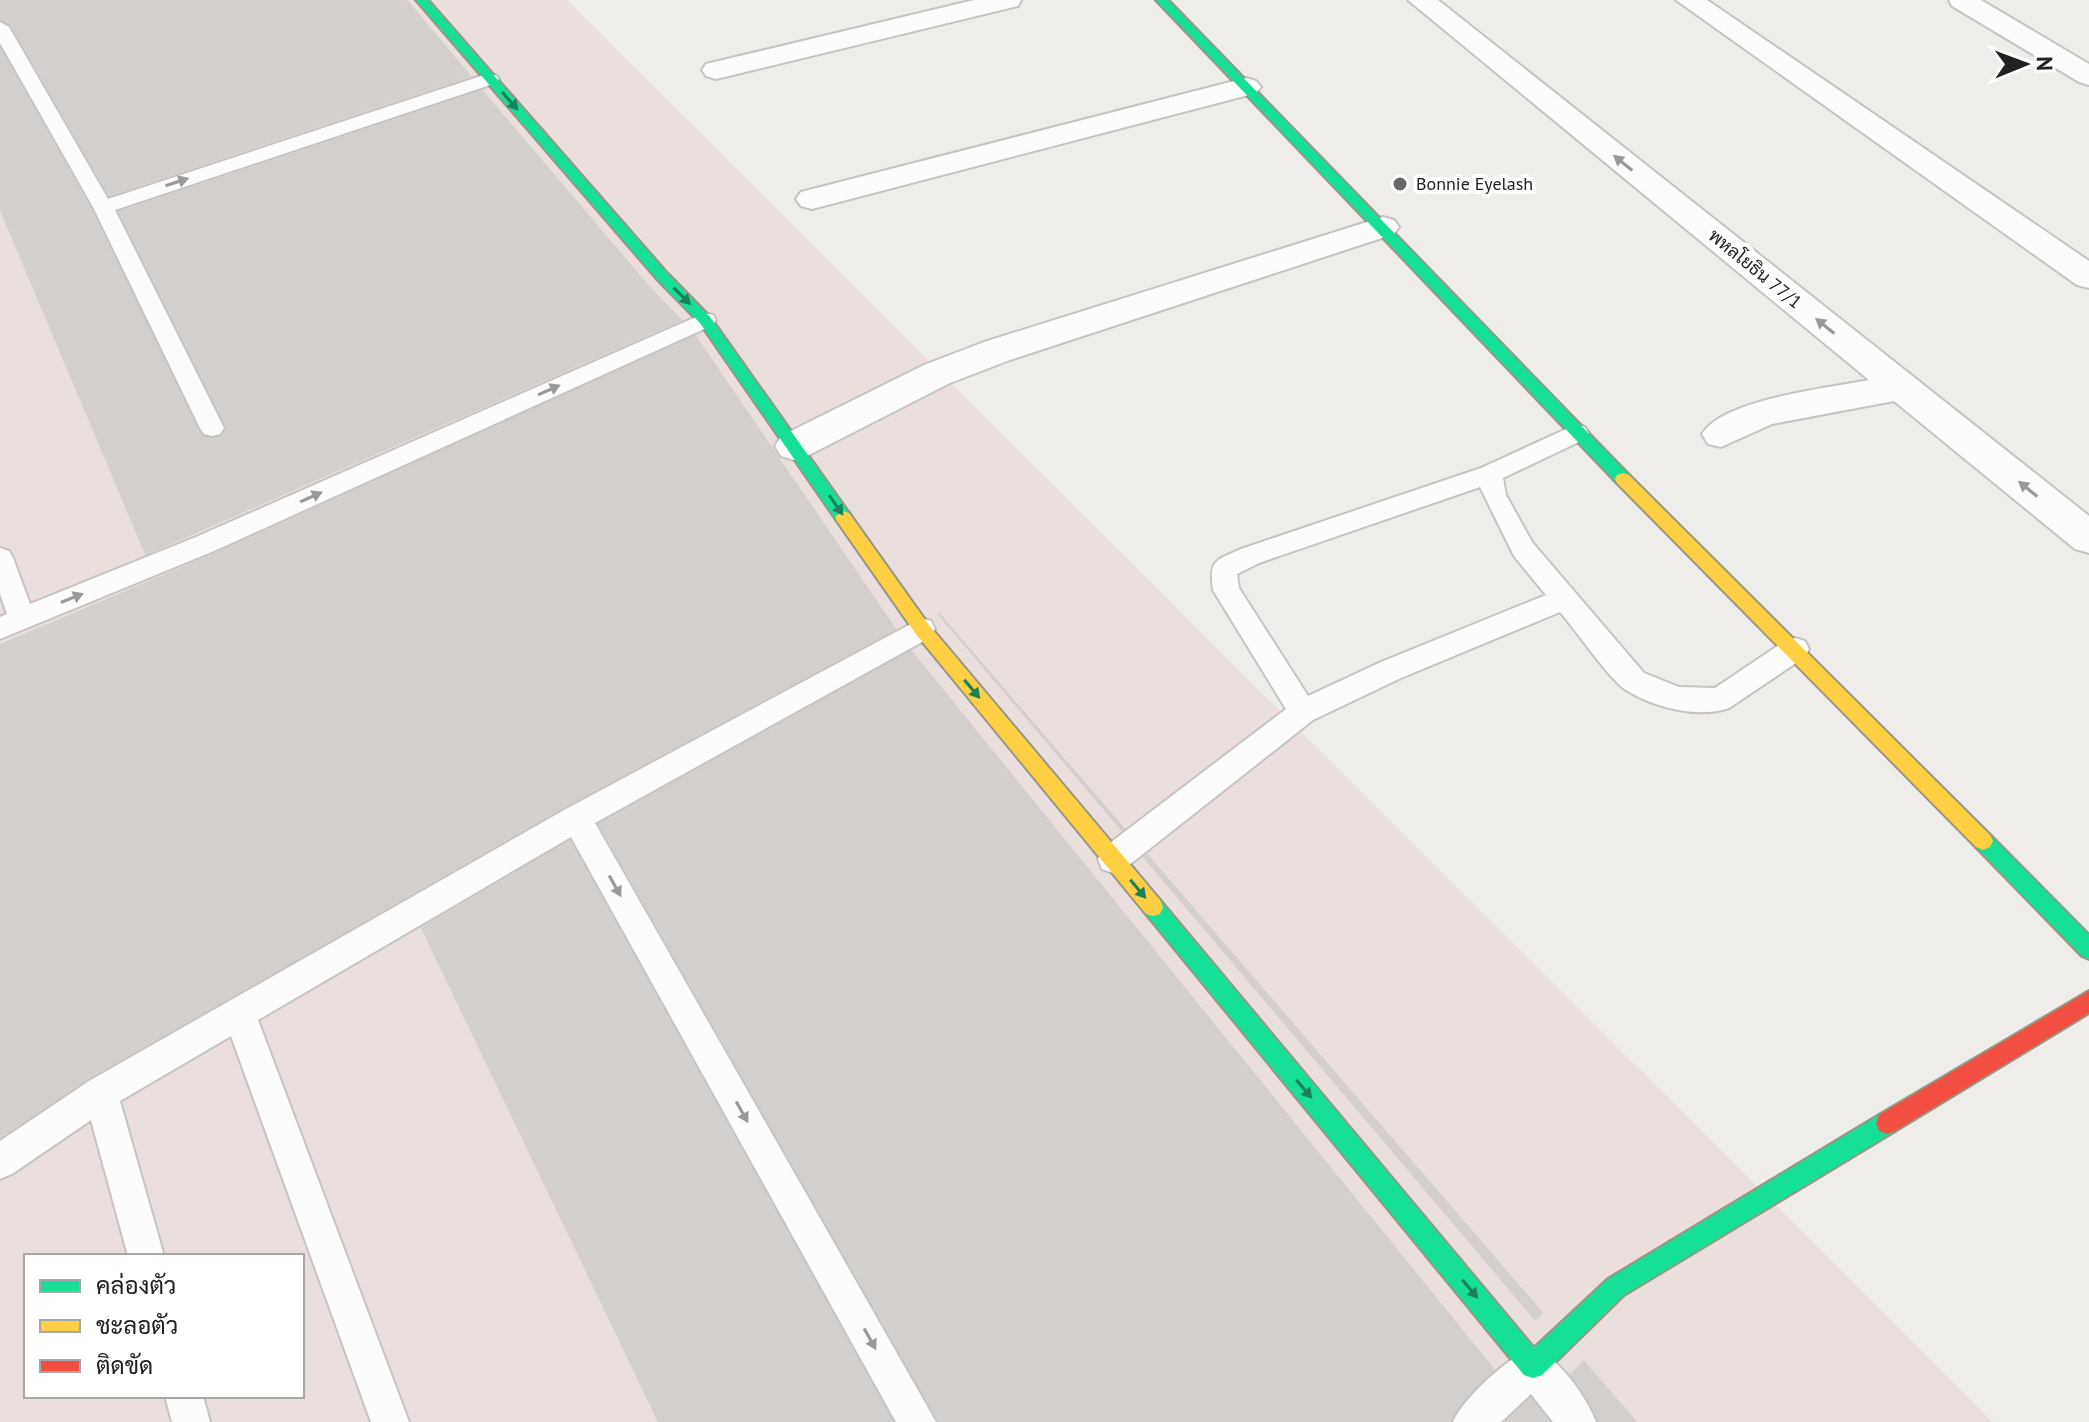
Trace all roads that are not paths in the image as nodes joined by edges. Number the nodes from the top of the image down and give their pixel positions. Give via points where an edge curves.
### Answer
1 (422, 0) edge
2 (1008, 0) edge
3 (1162, 0) edge
4 (1421, 0) edge
5 (1689, 0) edge
6 (1962, 0) edge
7 (0, 27) edge
8 (716, 70) dead end
9 (2089, 76) edge
10 (490, 79) junction
11 (1246, 87) junction
12 (812, 199) dead end
13 (103, 207) junction
14 (1383, 227) junction
15 (2089, 277) edge
16 (705, 320) junction
17 (1901, 387) junction
18 (212, 428) dead end
19 (1577, 433) junction
20 (1721, 434) dead end
21 (794, 446) junction
22 (1490, 474) junction
23 (2089, 538) edge
24 (0, 558) edge
25 (1567, 598) junction
26 (11, 623) edge
27 (922, 629) junction
28 (1795, 649) junction
29 (1303, 712) junction
30 (576, 818) junction
31 (1113, 859) junction
32 (2089, 949) edge
33 (2089, 1001) edge
34 (240, 1014) junction
35 (101, 1093) junction
36 (0, 1162) edge
37 (145, 1254) edge
38 (1533, 1366) junction
39 (185, 1398) edge
40 (191, 1422) edge
41 (390, 1422) edge
42 (917, 1422) edge
43 (1472, 1422) edge
44 (1577, 1422) edge

1 - 10 street
2 - 8 street
3 - 11 street
17 -> 4 street, พหลโยธิน 77/1
5 - 15 street
6 - 9 street
7 - 13 lane
13 -> 10 lane
10 -> 16 street
11 - 12 street
11 - 14 street
13 - 18 lane
14 - 19 street
14 - 21 street via 997,351 937,374
16 - 21 street
26 -> 16 lane via 205,544
17 - 20 street via 1763,413
23 -> 17 street, พหลโยธิน 77/1
19 - 22 lane
19 - 28 street
21 -> 27 street
22 - 25 lane via 1494,495 1523,549
22 - 29 lane via 1223,569 1226,590
24 - 26 lane
25 - 28 lane via 1634,681 1678,699 1719,700
25 - 29 lane
27 - 30 lane
27 -> 31 street
28 - 32 street
29 - 31 lane
30 - 34 lane
30 -> 42 lane
31 -> 38 street
33 - 38 street via 1616,1287
34 - 35 lane
34 - 41 lane
35 - 36 lane
35 - 37 lane
38 - 43 lane
38 - 44 lane
39 - 40 lane

